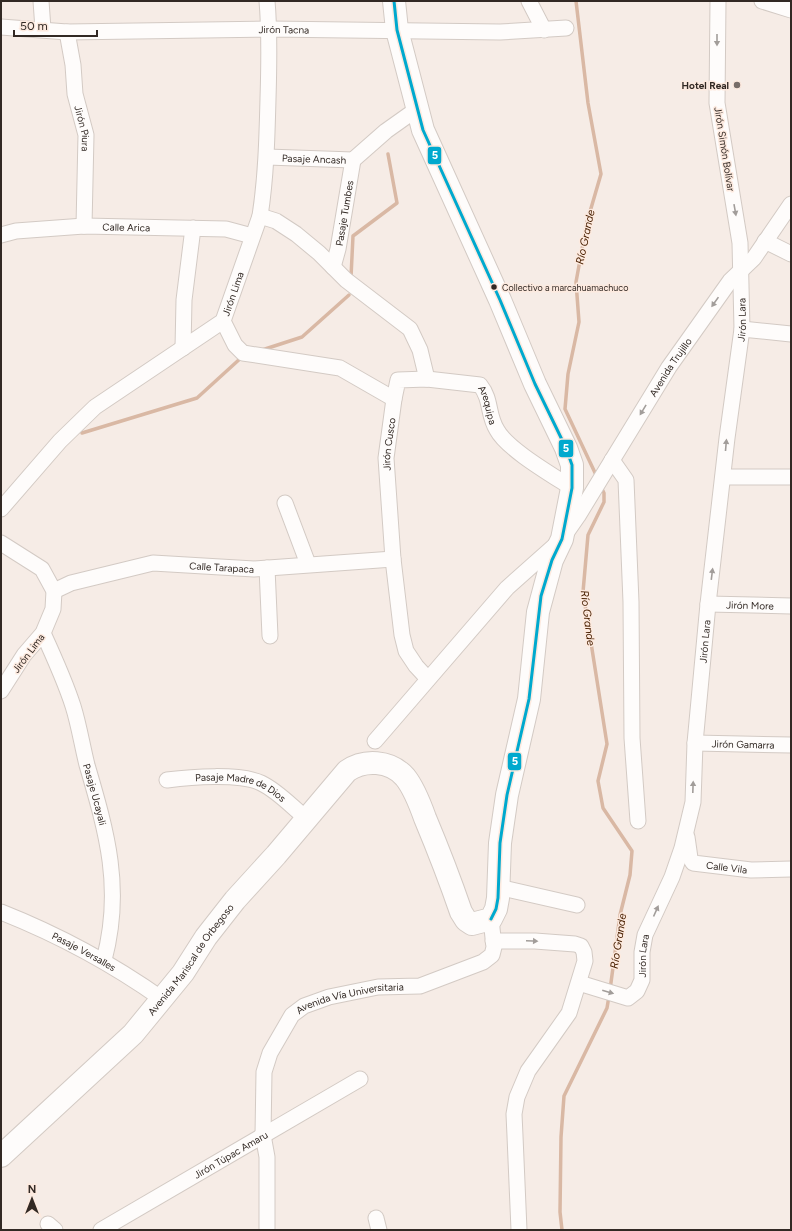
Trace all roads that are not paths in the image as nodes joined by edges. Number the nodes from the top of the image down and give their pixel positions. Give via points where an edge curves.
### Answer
1 (41, 1) edge
2 (268, 1) edge
3 (394, 1) edge
4 (529, 1) edge
5 (718, 1) edge
6 (762, 1) edge
7 (791, 10) edge
8 (1, 27) edge
9 (566, 28) dead end
10 (43, 29) junction
11 (270, 29) junction
12 (397, 30) junction
13 (544, 30) junction
14 (67, 32) junction
15 (417, 109) junction
16 (267, 157) junction
17 (353, 160) junction
18 (791, 204) edge
19 (260, 216) junction
20 (84, 226) junction
21 (192, 228) junction
22 (1, 235) edge
23 (252, 236) junction
24 (765, 241) junction
25 (791, 254) edge
26 (333, 267) junction
27 (740, 272) junction
28 (224, 321) junction
29 (742, 329) junction
30 (791, 334) edge
31 (183, 348) junction
32 (426, 379) junction
33 (394, 398) junction
34 (611, 462) junction
35 (724, 477) junction
36 (791, 477) edge
37 (582, 490) junction
38 (285, 503) dead end
39 (1, 509) edge
40 (562, 539) junction
41 (1, 543) edge
42 (393, 560) junction
43 (308, 564) junction
44 (267, 568) junction
45 (54, 591) junction
46 (708, 604) junction
47 (791, 606) edge
48 (43, 633) junction
49 (270, 636) dead end
50 (428, 679) junction
51 (1, 691) edge
52 (375, 741) dead end
53 (695, 743) junction
54 (791, 745) edge
55 (167, 780) dead end
56 (306, 819) junction
57 (638, 821) dead end
58 (686, 833) junction
59 (791, 869) edge
60 (498, 887) junction
61 (577, 905) dead end
62 (1, 912) edge
63 (491, 919) junction
64 (493, 941) junction
65 (104, 960) junction
66 (583, 985) junction
67 (162, 999) junction
68 (360, 1079) dead end
69 (263, 1135) junction
70 (1, 1156) edge
71 (265, 1228) edge
72 (101, 1230) edge
73 (519, 1230) edge

1 - 10 street
2 - 11 street, Jirón Lima
3 - 12 highway
4 - 13 street
5 -> 27 street, Jirón Simón Bolívar via 717,103 740,243
6 - 7 street
8 - 10 street, Jirón Tacna
9 - 13 street, Jirón Tacna
10 - 14 street, Jirón Tacna
11 - 12 street, Jirón Tacna
11 - 14 street, Jirón Tacna
11 - 16 street, Jirón Lima
12 - 13 street, Jirón Tacna
12 - 15 highway
14 - 20 street, Jirón Piura via 75,94 86,135
15 - 17 street, Pasaje Ancash via 386,131
15 - 37 highway via 426,137 566,448
16 - 17 street, Pasaje Ancash
16 - 19 street, Jirón Lima
17 - 26 street, Pasaje Tumbes
18 - 24 street, Avenida Trujillo
19 - 23 street, Jirón Lima
19 - 26 street via 276,221 296,234
20 - 21 street, Calle Arica
20 - 22 street, Calle Arica via 16,231
21 - 23 street, Calle Arica via 226,229
21 - 31 street via 184,300
23 - 28 street, Jirón Lima
24 - 25 street
24 - 27 street, Avenida Trujillo via 754,258
26 - 32 street via 410,330 420,350
27 - 29 street, Jirón Lara
27 -> 34 street, Avenida Trujillo via 730,282 669,367
28 - 31 street, Jirón Lima
28 - 33 street via 234,345 243,353 340,368
29 - 30 street
35 -> 29 street, Jirón Lara
31 - 39 street, Jirón Lima via 95,407 60,441
32 - 33 street, Arequipa via 398,380
32 - 37 street, Arequipa via 480,385 489,399 490,417 497,432 513,447
33 - 42 street, Jirón Cusco via 386,458
34 - 37 street, Avenida Trujillo
34 - 57 street via 626,480 631,602 632,738
35 - 36 street
46 -> 35 street, Jirón Lara
37 - 40 highway
38 - 43 street
40 - 50 street via 507,588
40 - 60 highway via 552,560 541,596 529,699 507,795 500,843
41 - 45 street via 42,569
42 - 43 street, Calle Tarapaca
42 - 50 street, Jirón Cusco via 406,651
43 - 44 street, Calle Tarapaca
44 - 45 street, Calle Tarapaca via 153,563 71,583
44 - 49 street
45 - 48 street, Jirón Lima via 53,609
46 - 47 street, Jirón More
46 - 53 street, Jirón Lara
48 - 51 street, Jirón Lima via 24,655
48 - 65 street, Pasaje Ucayali via 73,707 100,807 112,865 114,890 111,935
50 - 52 street
53 - 54 street, Jirón Gamarra
58 -> 53 street, Jirón Lara via 693,802
55 - 56 street, Pasaje Madre de Dios via 204,777 249,779 268,787
56 - 63 highway, Avenida Mariscal de Orbegoso via 354,766 373,763 393,768 404,777 416,796 466,920 472,924
56 - 67 highway, Avenida Mariscal de Orbegoso via 235,900
58 - 59 street, Calle Vila via 693,863 750,870
66 -> 58 street, Jirón Lara via 628,998 637,991 642,980 645,935 672,877
60 - 61 street
60 - 63 highway via 496,909
62 - 65 street, Pasaje Versalles via 59,936
63 - 64 street, Avenida Vía Universitaria
64 -> 66 street via 535,941 581,946 585,961
64 - 69 street, Avenida Vía Universitaria via 492,956 442,978 420,986 378,987 329,997 304,1006 292,1015 270,1053 264,1072
65 - 67 street, Pasaje Versalles
66 - 73 street via 569,1012 528,1071 517,1097 514,1114
67 - 70 highway, Avenida Mariscal de Orbegoso via 134,1034
68 - 69 street, Jirón Túpac Amaru
69 - 71 street, Avenida Vía Universitaria via 267,1157
69 - 72 street, Jirón Túpac Amaru

